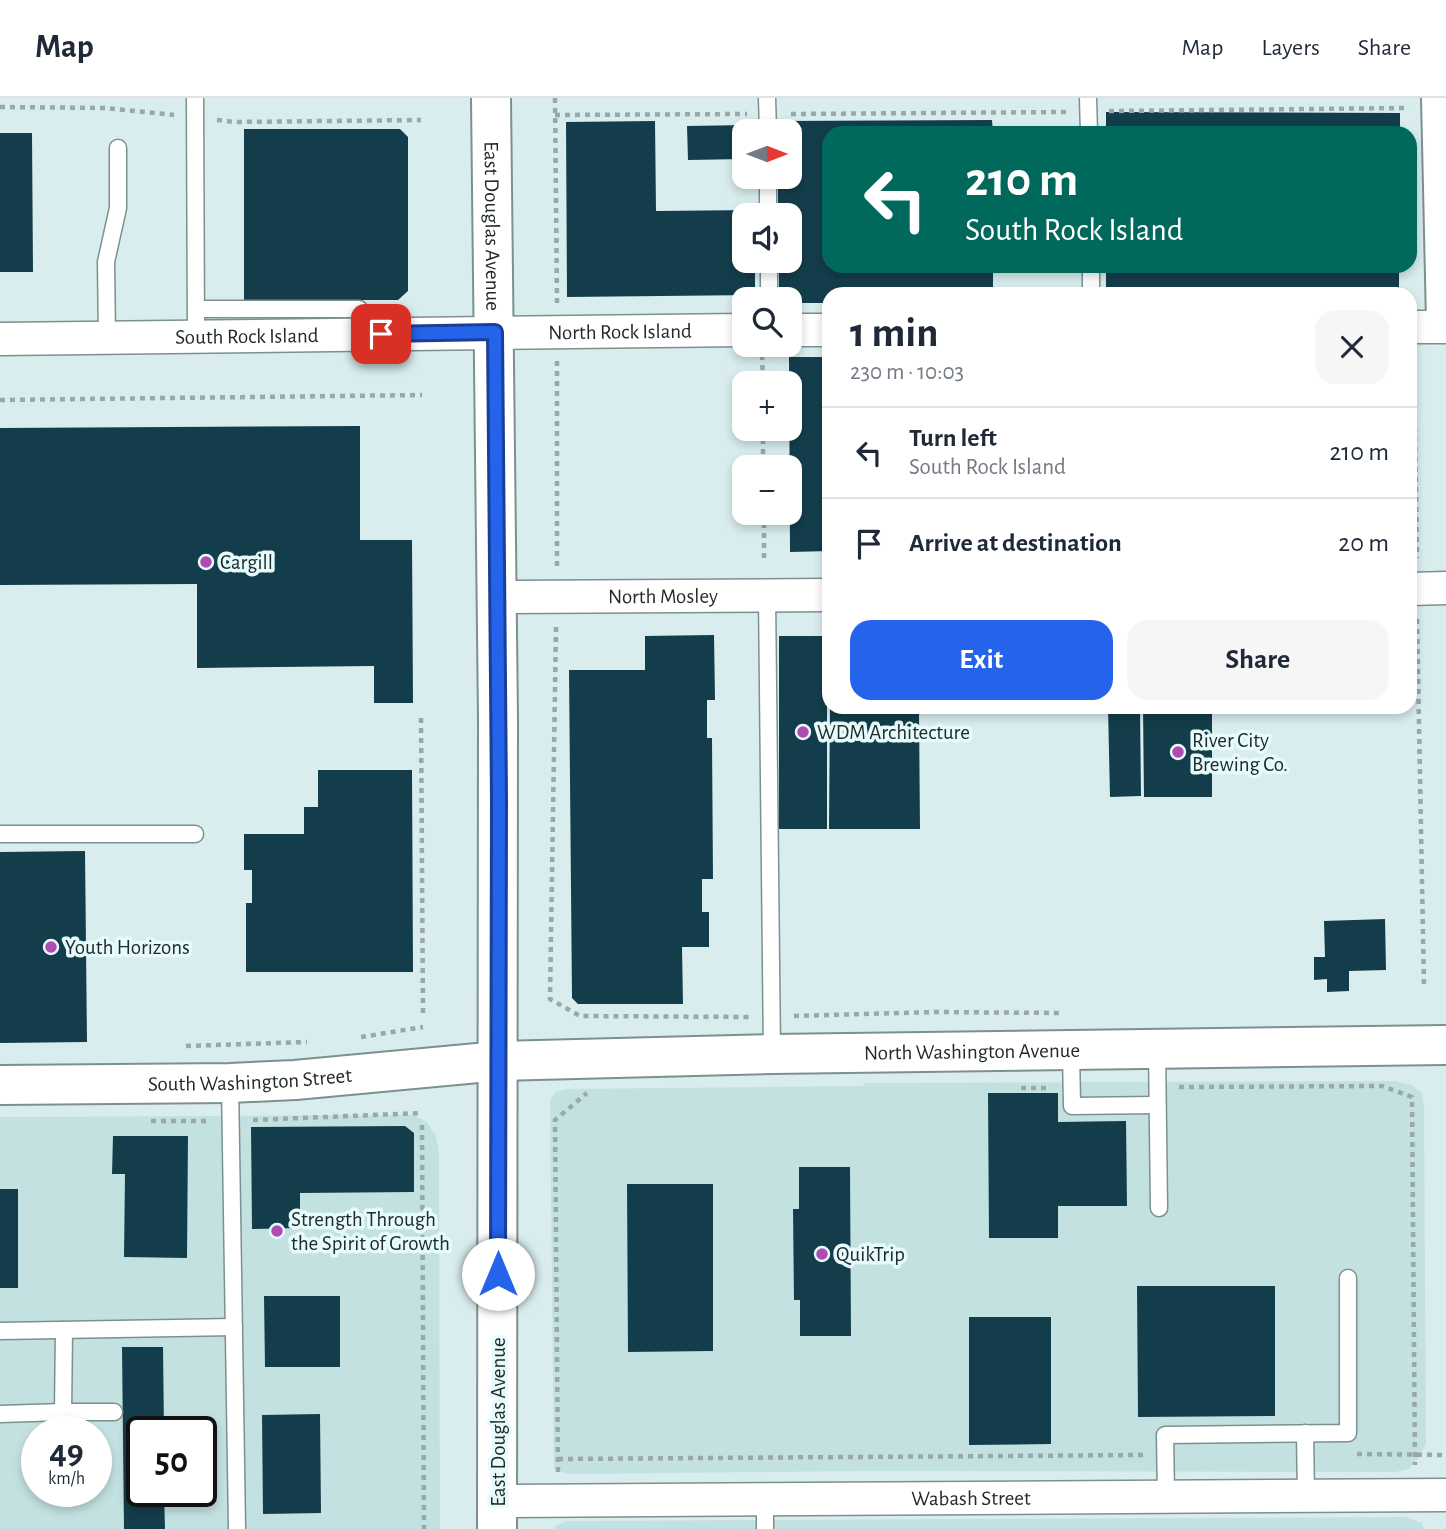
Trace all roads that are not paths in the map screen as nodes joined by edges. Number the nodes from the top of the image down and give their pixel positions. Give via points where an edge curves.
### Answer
1 (195, 98) edge
2 (491, 98) edge
3 (1421, 103) edge
4 (1088, 105) edge
5 (1089, 126) edge
6 (118, 148) dead end
7 (196, 323) junction
8 (1429, 325) edge
9 (802, 330) edge
10 (822, 330) edge
11 (495, 332) junction
12 (107, 337) junction
13 (0, 339) edge
14 (732, 341) edge
15 (767, 595) junction
16 (822, 595) edge
17 (497, 597) junction
18 (0, 834) edge
19 (195, 834) dead end
20 (1446, 1045) edge
21 (1157, 1049) junction
22 (1071, 1050) junction
23 (772, 1054) junction
24 (499, 1061) junction
25 (230, 1083) junction
26 (0, 1084) edge
27 (1157, 1105) junction
28 (1159, 1208) dead end
29 (1348, 1278) dead end
30 (234, 1327) junction
31 (64, 1330) junction
32 (0, 1331) edge
33 (63, 1412) junction
34 (114, 1412) dead end
35 (0, 1414) edge
36 (1305, 1433) junction
37 (1431, 1495) edge
38 (1166, 1496) junction
39 (1306, 1496) junction
40 (765, 1514) edge
41 (497, 1515) edge
42 (237, 1529) edge

1 - 7 lane
2 - 11 main road, East Douglas Avenue
3 - 8 main road
4 - 5 lane
6 - 12 lane via 118,208 106,262
7 - 11 street, South Rock Island via 381,334
7 - 12 street, South Rock Island
9 - 10 street
11 - 14 street, North Rock Island
11 - 17 main road, East Douglas Avenue
12 - 13 street, South Rock Island
15 - 16 street, North Mosley
15 - 17 street, North Mosley
15 - 23 lane
17 - 24 main road, East Douglas Avenue
18 - 19 lane
20 - 21 main road, North Washington Avenue
21 - 22 main road, North Washington Avenue
21 - 27 lane
22 - 23 main road, North Washington Avenue
22 - 27 lane via 1072,1106
23 - 24 main road, North Washington Avenue
24 - 25 main road, South Washington Street
24 - 41 main road, East Douglas Avenue
25 - 26 main road, South Washington Street
25 - 30 lane
27 - 28 lane
29 - 36 lane via 1348,1433
30 - 31 lane
30 - 42 lane
31 - 32 lane
31 - 33 lane
33 - 34 lane
33 - 35 lane
36 - 38 lane via 1165,1435
36 - 39 lane
37 - 39 street, Wabash Street
38 - 39 street, Wabash Street
38 - 40 street, Wabash Street
40 - 41 street, Wabash Street via 558,1500

